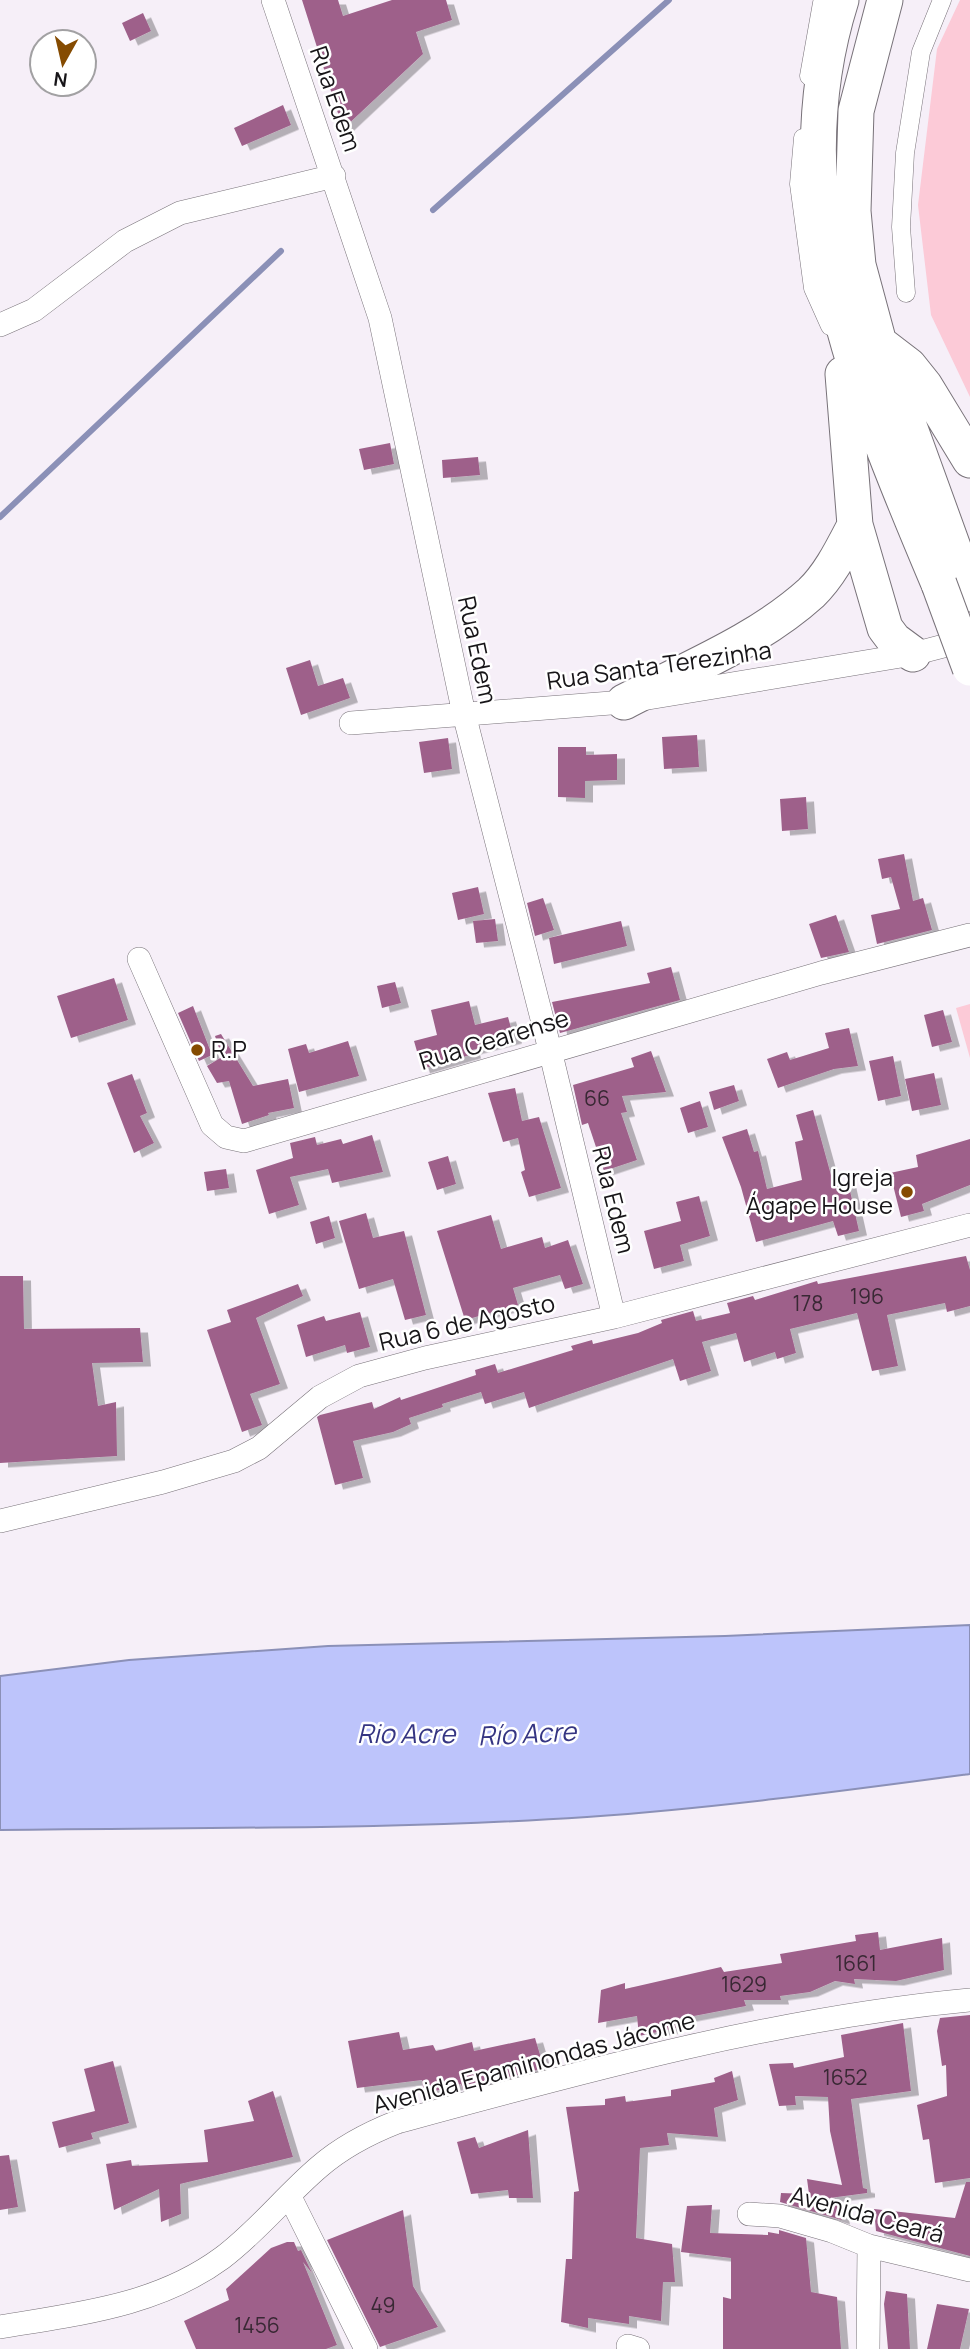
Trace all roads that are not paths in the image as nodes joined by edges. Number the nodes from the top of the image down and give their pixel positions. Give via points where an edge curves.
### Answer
1 (273, 0) edge
2 (823, 0) edge
3 (841, 0) edge
4 (886, 0) edge
5 (942, 0) edge
6 (334, 176) junction
7 (906, 293) dead end
8 (0, 325) edge
9 (842, 341) junction
10 (878, 343) junction
11 (970, 460) edge
12 (855, 525) junction
13 (957, 584) edge
14 (970, 639) edge
15 (914, 654) junction
16 (970, 668) edge
17 (624, 702) junction
18 (464, 715) junction
19 (351, 723) dead end
20 (970, 935) edge
21 (139, 959) dead end
22 (550, 1050) junction
23 (970, 1225) edge
24 (614, 1317) junction
25 (0, 1521) edge
26 (970, 2000) edge
27 (289, 2197) junction
28 (749, 2214) dead end
29 (869, 2246) junction
30 (970, 2270) edge
31 (0, 2327) edge
32 (360, 2347) edge
33 (868, 2349) edge

1 - 6 street, Rua Edem
2 - 9 street via 811,52 799,184 813,288
3 - 9 main road via 826,54 817,150 826,258
4 - 10 main road via 856,111 854,147 858,265
5 - 7 street via 920,52 905,153 901,226
6 - 8 street via 180,213 125,241 34,310
6 - 18 street, Rua Edem via 380,318
9 - 12 main road
9 - 13 main road via 885,456
10 - 11 main road via 909,366 925,386
10 - 13 main road
12 - 15 main road via 885,628
12 - 17 main road via 813,591 776,620
13 - 16 main road, bridge
14 - 15 street, Rua Santa Terezinha
15 - 17 street, Rua Santa Terezinha
17 - 18 street, Rua Santa Terezinha
18 - 19 street, Rua Santa Terezinha
18 - 22 street, Rua Edem
20 - 22 street, Rua Cearense
21 - 22 street, Rua Cearense via 212,1125 226,1137 264,1136
22 - 24 street, Rua Edem
23 - 24 street, Rua 6 de Agosto
24 - 25 street, Rua 6 de Agosto via 359,1376 328,1391 259,1448 234,1461
26 - 27 street, Avenida Epaminondas Jácome via 913,2005 711,2043 397,2122 348,2145
27 - 31 street, Avenida Epaminondas Jácome via 222,2258 156,2295
27 - 32 street
28 - 29 street, Avenida Ceará via 780,2216
29 - 30 street, Avenida Ceará
29 - 33 street

